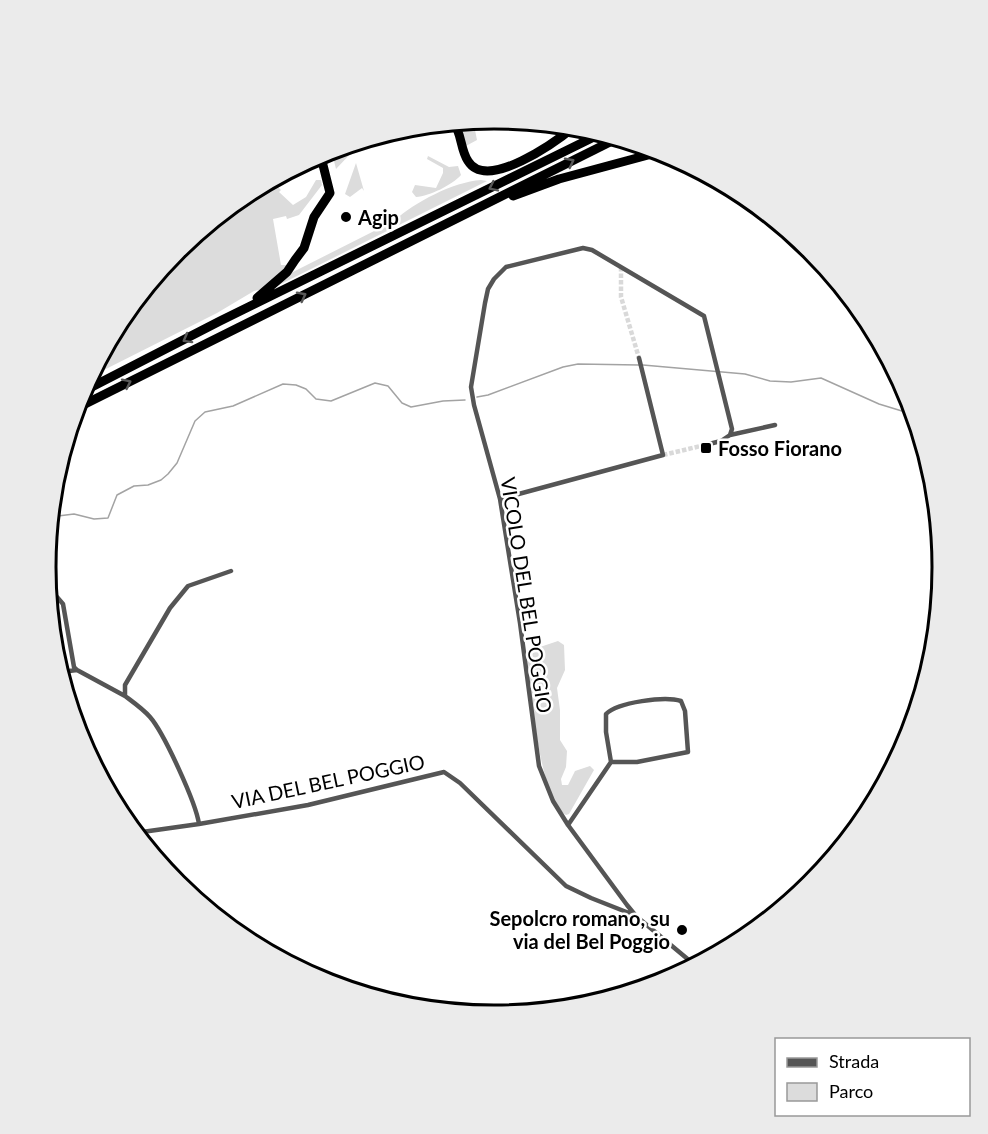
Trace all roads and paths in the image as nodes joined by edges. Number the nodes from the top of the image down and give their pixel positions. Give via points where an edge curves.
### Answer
1 (458, 130) edge
2 (565, 134) edge
3 (590, 139) edge
4 (608, 143) edge
5 (647, 156) edge
6 (323, 164) edge
7 (469, 212) junction
8 (220, 321) junction
9 (639, 358) tunnel mouth
10 (95, 385) edge
11 (88, 403) edge
12 (775, 425) dead end
13 (730, 435) junction
14 (705, 445) tunnel mouth
15 (500, 499) junction
16 (231, 571) dead end
17 (56, 597) edge
18 (77, 670) junction
19 (68, 671) edge
20 (125, 696) junction
21 (611, 762) junction
22 (199, 824) junction
23 (568, 825) junction
24 (144, 832) edge
25 (636, 915) junction
26 (689, 960) edge

1 - 2 highway via 468,162 487,171 527,158
3 -> 8 highway
7 -> 4 highway
5 - 7 highway via 559,179
6 - 8 highway via 330,193 314,216 304,248 272,286
11 -> 7 highway
8 -> 10 highway
9 - 15 street via 663,455
12 - 13 street
13 - 14 street
13 - 15 street, VICOLO DEL BEL POGGIO via 732,429 704,316 592,250 583,248 506,267 488,289 471,387
15 - 23 street, VICOLO DEL BEL POGGIO via 539,766
16 - 20 street via 188,586 170,608 125,685
17 - 18 street via 63,604 72,661
18 - 19 street
18 - 20 street
20 - 22 street via 150,718 161,734
21 - 21 street via 605,717 609,711 667,698 681,701 688,752 637,762
21 - 23 street
22 - 24 street
22 - 25 street, VIA DEL BEL POGGIO via 308,805 444,772 566,886
23 - 25 street, VICOLO DEL BEL POGGIO
25 - 26 street, VICOLO DEL BEL POGGIO

